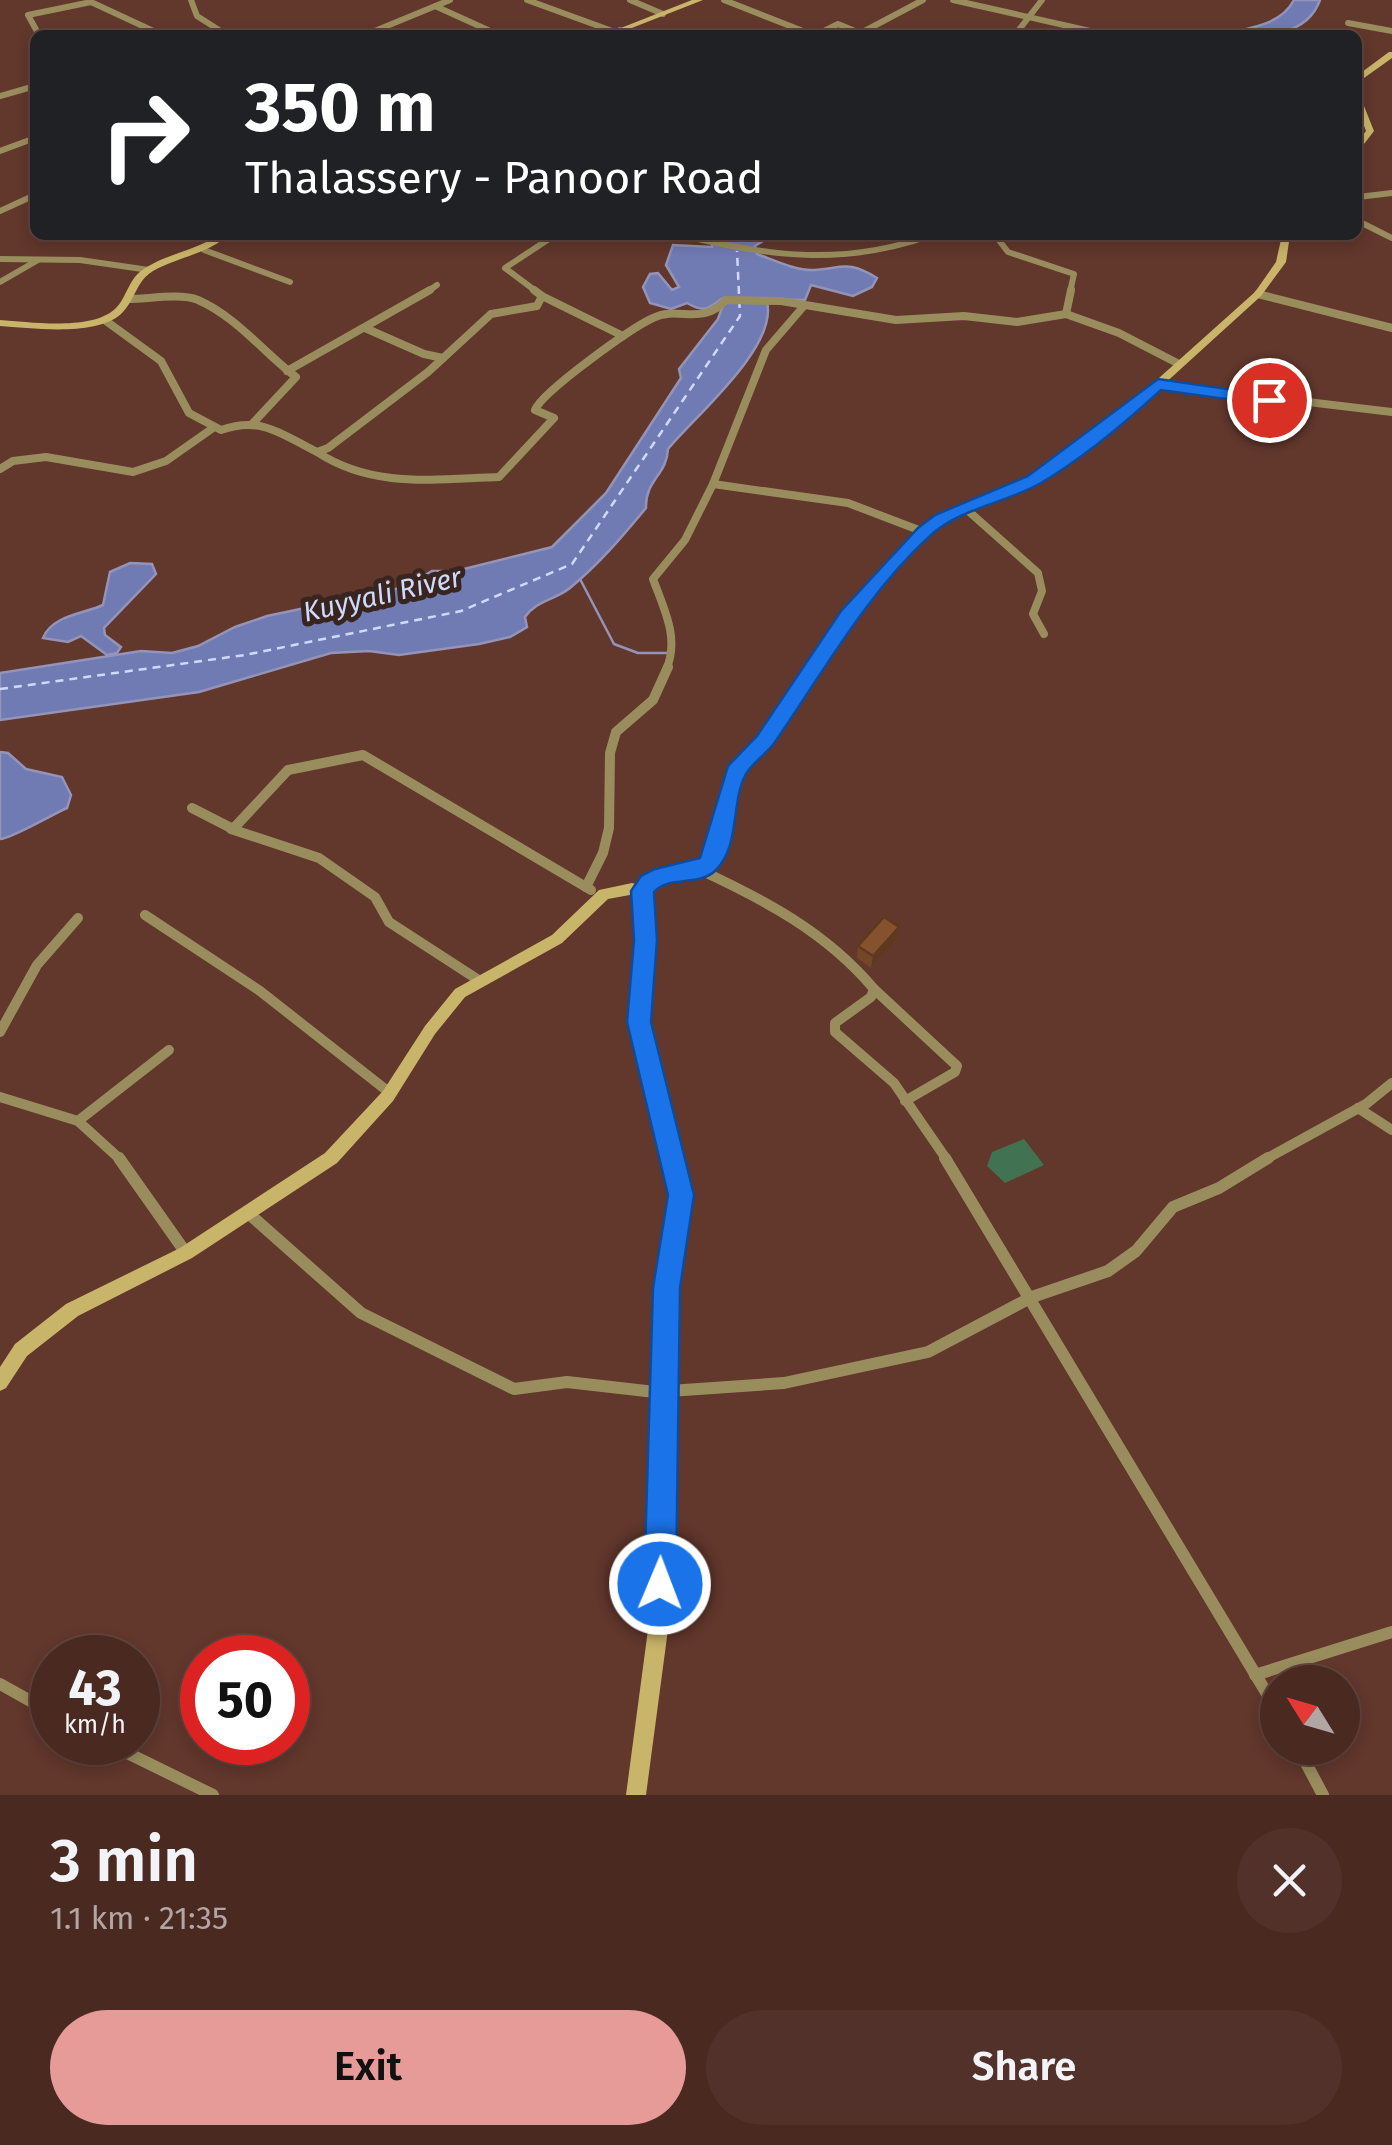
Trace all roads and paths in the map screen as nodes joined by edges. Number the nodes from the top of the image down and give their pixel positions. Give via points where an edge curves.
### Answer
1 (191, 0) edge
2 (450, 0) edge
3 (526, 0) edge
4 (556, 0) edge
5 (630, 0) edge
6 (699, 0) edge
7 (724, 0) edge
8 (922, 0) edge
9 (953, 0) edge
10 (1042, 0) edge
11 (434, 6) junction
12 (546, 6) junction
13 (663, 14) junction
14 (1029, 20) junction
15 (1348, 23) dead end
16 (36, 30) edge
17 (151, 30) edge
18 (218, 30) edge
19 (377, 30) edge
20 (488, 30) edge
21 (609, 30) edge
22 (619, 30) edge
23 (800, 30) edge
24 (826, 30) edge
25 (851, 30) edge
26 (866, 30) edge
27 (1019, 30) edge
28 (1082, 30) edge
29 (1392, 31) edge
30 (1392, 54) edge
31 (1362, 75) edge
32 (30, 87) edge
33 (0, 96) edge
34 (1362, 111) edge
35 (30, 140) edge
36 (1362, 141) edge
37 (0, 151) edge
38 (1392, 193) edge
39 (30, 196) edge
40 (1362, 197) edge
41 (0, 210) edge
42 (1362, 223) edge
43 (1392, 238) edge
44 (218, 240) edge
45 (547, 240) edge
46 (696, 240) edge
47 (920, 240) edge
48 (999, 240) edge
49 (1285, 240) edge
50 (204, 250) junction
51 (40, 258) junction
52 (0, 259) edge
53 (149, 270) junction
54 (0, 282) edge
55 (290, 282) dead end
56 (437, 285) dead end
57 (1258, 294) junction
58 (542, 296) junction
59 (128, 299) junction
60 (803, 306) junction
61 (1066, 314) junction
62 (106, 320) junction
63 (0, 323) edge
64 (366, 328) junction
65 (1392, 328) edge
66 (624, 336) junction
67 (444, 358) junction
68 (1179, 364) junction
69 (287, 371) junction
70 (1158, 384) junction
71 (1392, 412) edge
72 (253, 423) junction
73 (213, 428) junction
74 (317, 452) junction
75 (0, 469) edge
76 (713, 484) junction
77 (965, 508) junction
78 (924, 532) junction
79 (1044, 634) dead end
80 (192, 808) dead end
81 (208, 821) dead end
82 (233, 830) junction
83 (698, 869) junction
84 (642, 891) junction
85 (593, 892) junction
86 (145, 915) dead end
87 (78, 918) dead end
88 (480, 981) junction
89 (874, 989) junction
90 (0, 1032) edge
91 (169, 1050) dead end
92 (1392, 1082) edge
93 (390, 1093) junction
94 (0, 1097) edge
95 (905, 1101) junction
96 (1358, 1108) junction
97 (78, 1121) junction
98 (1392, 1130) edge
99 (248, 1213) junction
100 (186, 1253) junction
101 (1032, 1298) junction
102 (0, 1382) edge
103 (665, 1392) junction
104 (1392, 1632) edge
105 (1255, 1675) junction
106 (1260, 1683) edge
107 (0, 1684) edge
108 (30, 1701) edge
109 (152, 1765) edge
110 (1307, 1765) edge
111 (213, 1795) edge
112 (636, 1795) edge
113 (1323, 1795) edge

1 - 18 street via 197,16
2 - 11 street
3 - 12 street
4 - 12 street
5 - 13 street
6 - 13 main road
7 - 23 street
8 - 26 street
9 - 14 street
10 - 14 street
11 - 19 street
11 - 20 street
12 - 21 street
13 - 22 main road
14 - 27 street
14 - 28 street
15 - 29 street
16 - 17 street via 28,15 91,2
24 - 25 street via 838,24
30 - 31 main road
32 - 33 street
34 - 36 main road via 1370,131
35 - 37 street
38 - 40 street
39 - 41 street
42 - 43 street
44 - 50 main road
45 - 58 street via 505,268
46 - 47 street via 761,254 872,253
48 - 61 street via 1008,252 1074,274
49 - 57 main road via 1281,262
50 - 53 main road
50 - 55 street
51 - 52 street
51 - 53 street
51 - 54 street
53 - 59 main road
56 - 64 street
57 - 65 street
57 - 68 main road
58 - 66 street
58 - 67 street via 537,306 491,314
59 - 62 main road
59 - 69 street via 196,298 259,342
60 - 61 street via 896,320 964,316 1017,322
60 - 66 street via 726,300 702,315 655,316
60 - 76 street via 766,350
61 - 68 street
62 - 63 main road
62 - 73 street via 150,350 168,370 180,404
64 - 67 street
64 - 69 street
66 - 74 street via 535,406 554,418 499,477 391,480 348,470
67 - 74 street
68 - 70 main road
69 - 72 street via 296,377 293,384
70 - 71 street
70 - 77 main road via 1052,468
72 - 73 street
72 - 74 street
73 - 75 street via 146,470 56,458 20,458
76 - 78 street via 796,492 899,518
76 - 85 street via 684,540 652,579 674,653 652,700 616,732 608,828
77 - 78 main road
77 - 79 street via 1038,573 1042,591 1033,623
78 - 83 main road via 848,616 765,741 736,772 716,849
80 - 82 street
81 - 82 street
82 - 85 street via 288,770 362,756
82 - 88 street via 320,858 376,896 389,922
83 - 84 main road via 662,875
83 - 89 street via 789,914
84 - 85 main road
84 - 103 main road via 646,940 639,1022 681,1195 667,1288
85 - 88 main road via 557,938
86 - 93 street via 260,991
87 - 90 street via 37,965
88 - 93 main road via 460,993 430,1030
89 - 95 street via 835,1024 835,1032 894,1083
89 - 95 street via 957,1066
91 - 97 street
92 - 96 street
93 - 99 main road via 330,1158
94 - 97 street
95 - 101 street
96 - 98 street
96 - 101 street via 1173,1208 1136,1251 1108,1271
97 - 100 street via 116,1154
99 - 100 main road
99 - 103 street via 362,1313 514,1389 567,1382
100 - 102 main road via 72,1310 21,1350
101 - 103 street via 928,1352 784,1383
101 - 105 street
103 - 112 main road via 659,1622
104 - 105 street
105 - 106 street
107 - 108 street
109 - 111 street
110 - 113 street

